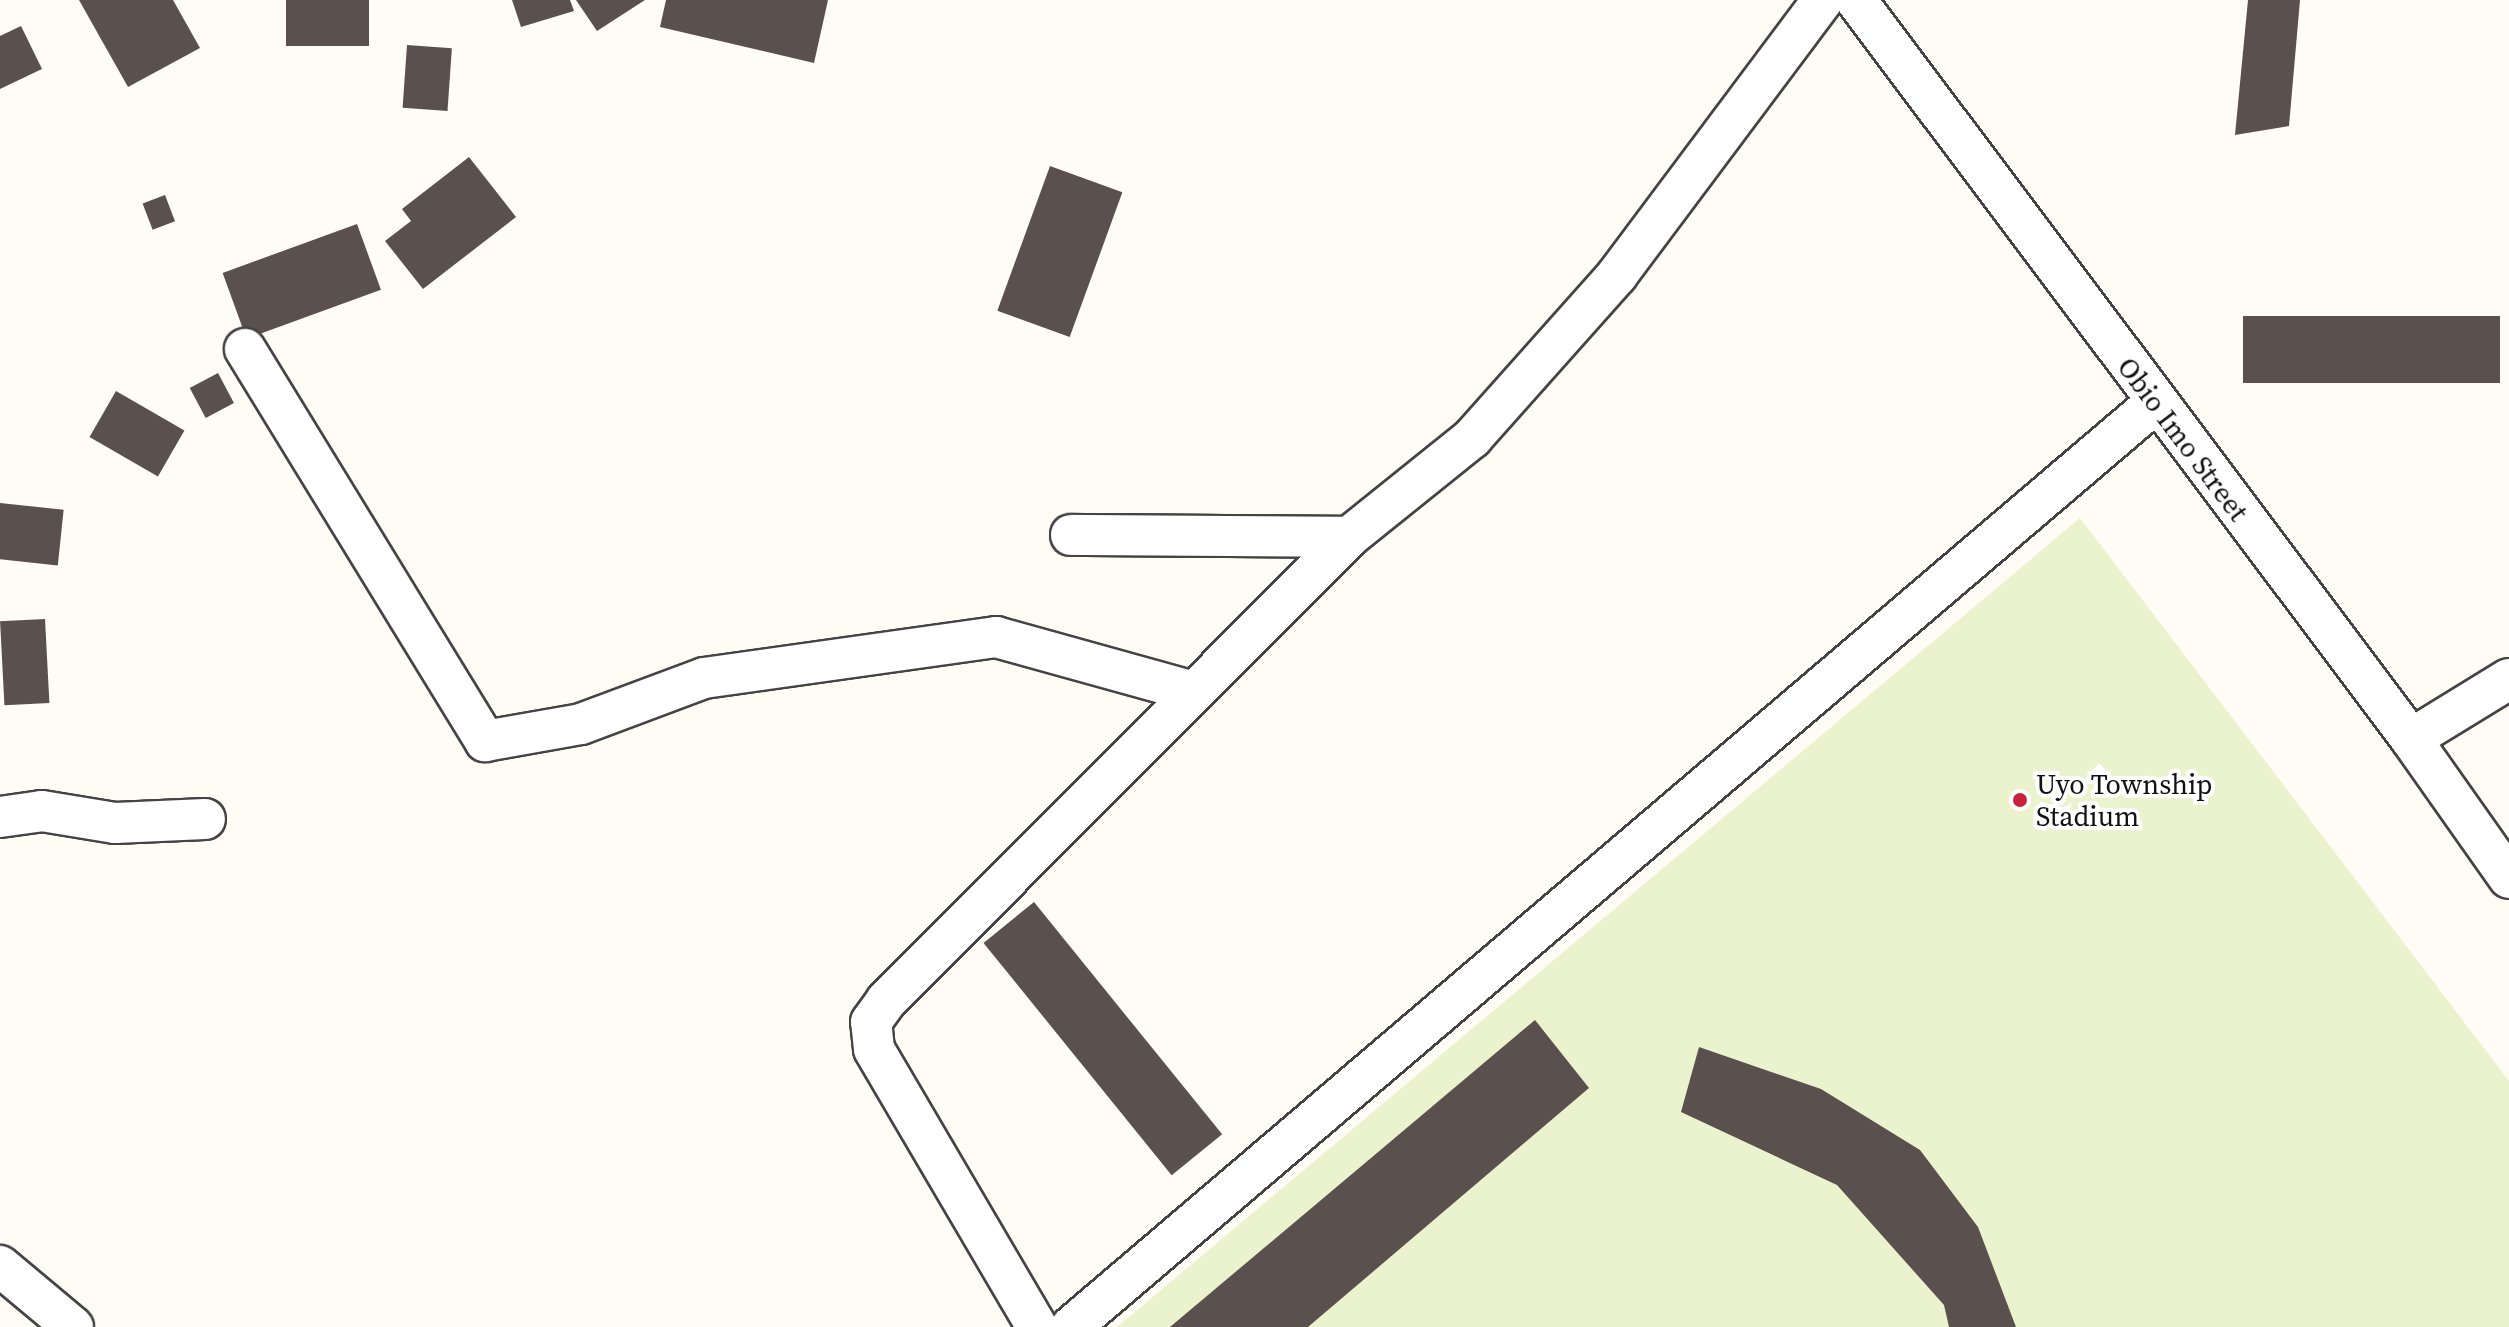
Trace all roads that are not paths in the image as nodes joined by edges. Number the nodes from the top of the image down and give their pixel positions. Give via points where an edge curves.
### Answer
1 (1823, 0) edge
2 (1856, 0) edge
3 (245, 349) dead end
4 (2155, 403) junction
5 (1071, 535) dead end
6 (1349, 537) junction
7 (2509, 679) edge
8 (1194, 692) junction
9 (2411, 739) junction
10 (0, 817) edge
11 (205, 819) dead end
12 (2509, 878) edge
13 (0, 1266) edge
14 (73, 1327) edge
15 (1037, 1327) edge
16 (1071, 1327) edge

1 - 6 street via 1617,275 1472,438
2 - 4 street, Obio Imo Street
3 - 8 street via 485,741 581,724 704,678 996,637
4 - 9 street, Obio Imo Street
4 - 16 street
5 - 6 street
6 - 8 street
7 - 9 street
8 - 15 street via 871,1022 874,1049
9 - 12 street, Obio Imo Street
10 - 11 street via 42,811 115,823
13 - 14 street

